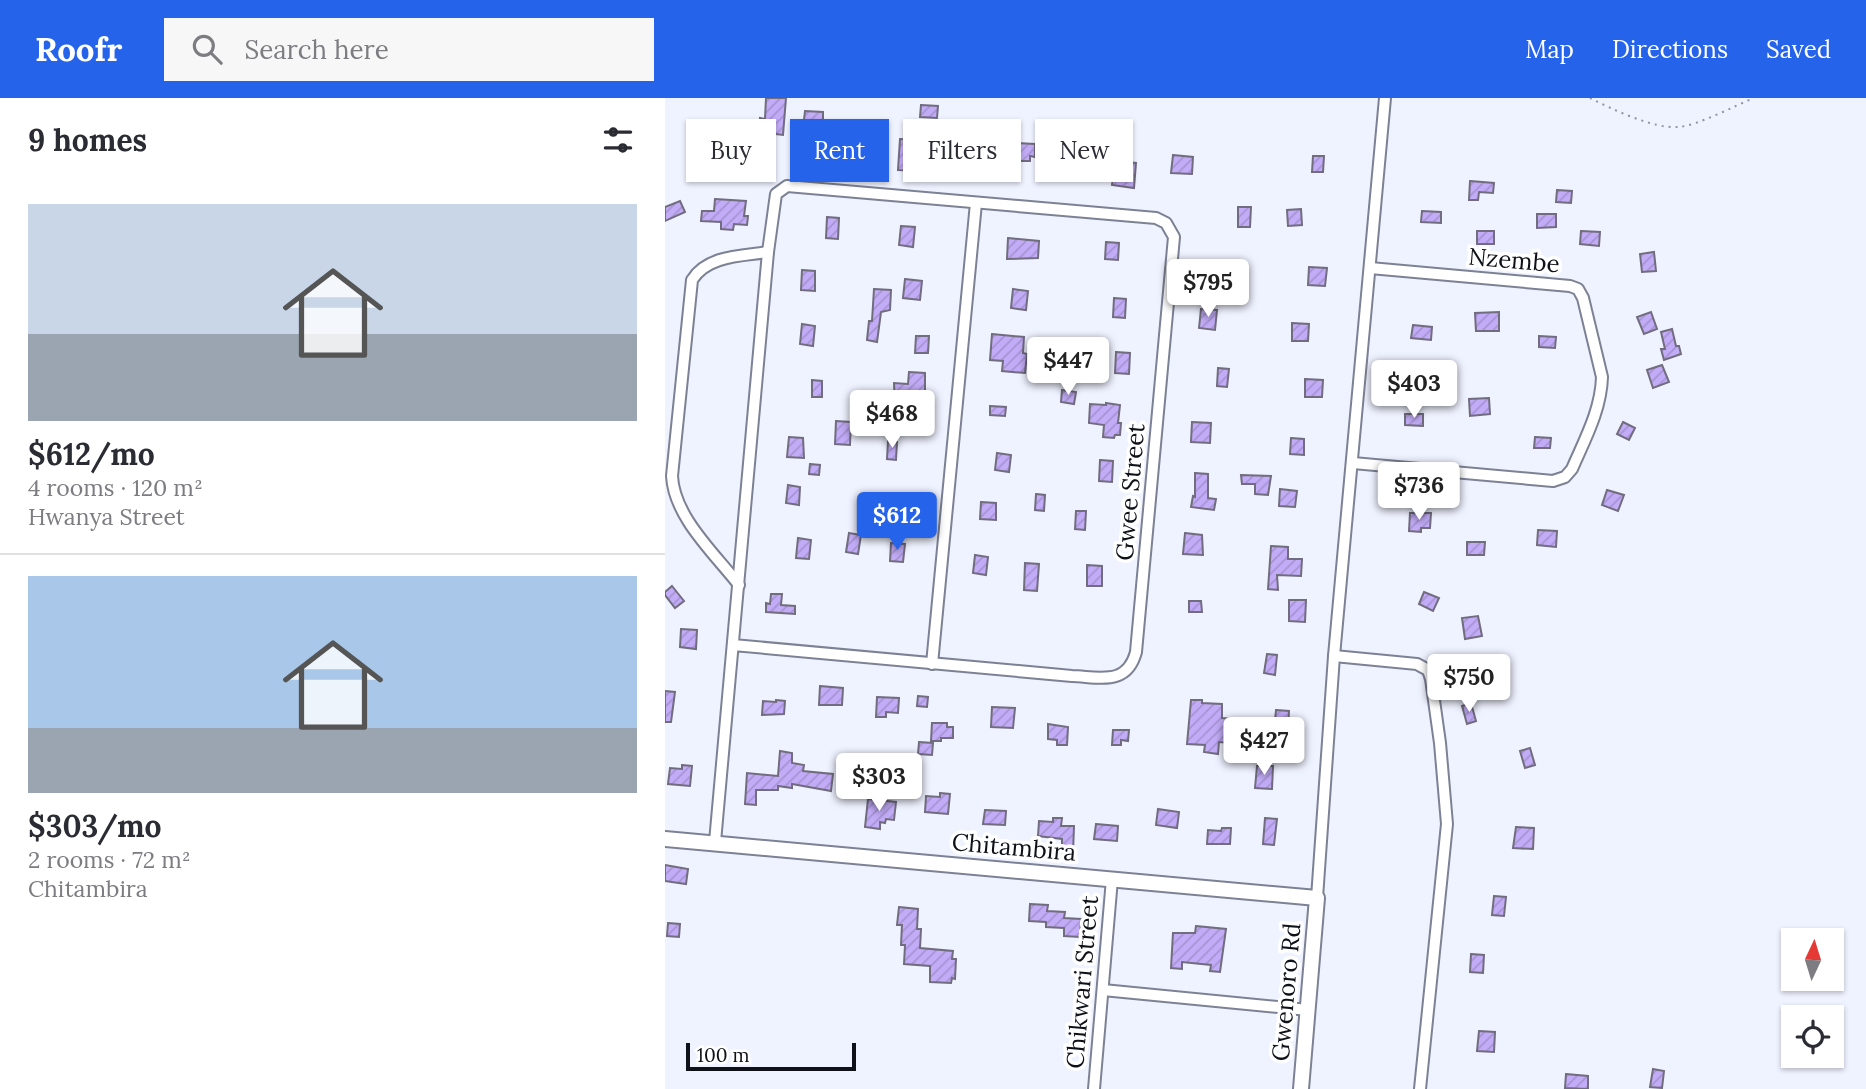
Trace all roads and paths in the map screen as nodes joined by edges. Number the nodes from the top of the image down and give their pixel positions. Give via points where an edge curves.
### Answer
1 (1385, 98) edge
2 (1590, 98) edge
3 (1754, 98) edge
4 (976, 203) junction
5 (768, 252) junction
6 (1370, 268) junction
7 (1353, 464) junction
8 (739, 585) junction
9 (733, 645) junction
10 (1334, 656) junction
11 (932, 664) junction
12 (665, 839) edge
13 (715, 842) junction
14 (1112, 879) junction
15 (1317, 898) junction
16 (1103, 990) junction
17 (1308, 1010) junction
18 (1094, 1089) edge
19 (1301, 1089) edge
20 (1420, 1089) edge

1 - 6 street
2 - 3 path via 1629,117 1676,128
4 - 5 street, Gwee Street via 787,186 776,194
4 - 11 street
4 - 11 street, Gwee Street via 1156,218 1166,223 1174,237 1136,652 1124,674 1112,678
5 - 8 street, Gwee Street
5 - 8 street via 716,261 692,280 672,476 685,517
6 - 7 street
6 - 7 street, Nzembe via 1578,289 1602,377 1601,391 1572,469 1553,481
7 - 10 street
8 - 9 street, Gwee Street
9 - 11 street, Gwee Street
9 - 13 street, Gwee Street
10 - 15 street
10 - 20 street via 1416,664 1428,670 1431,679 1447,824
12 - 13 street, Chitambira
13 - 14 street, Chitambira
14 - 15 street, Chitambira
14 - 16 street, Chikwari Street
15 - 17 street, Gwenoro Rd
16 - 17 street
16 - 18 street, Chikwari Street
17 - 19 street, Gwenoro Rd

